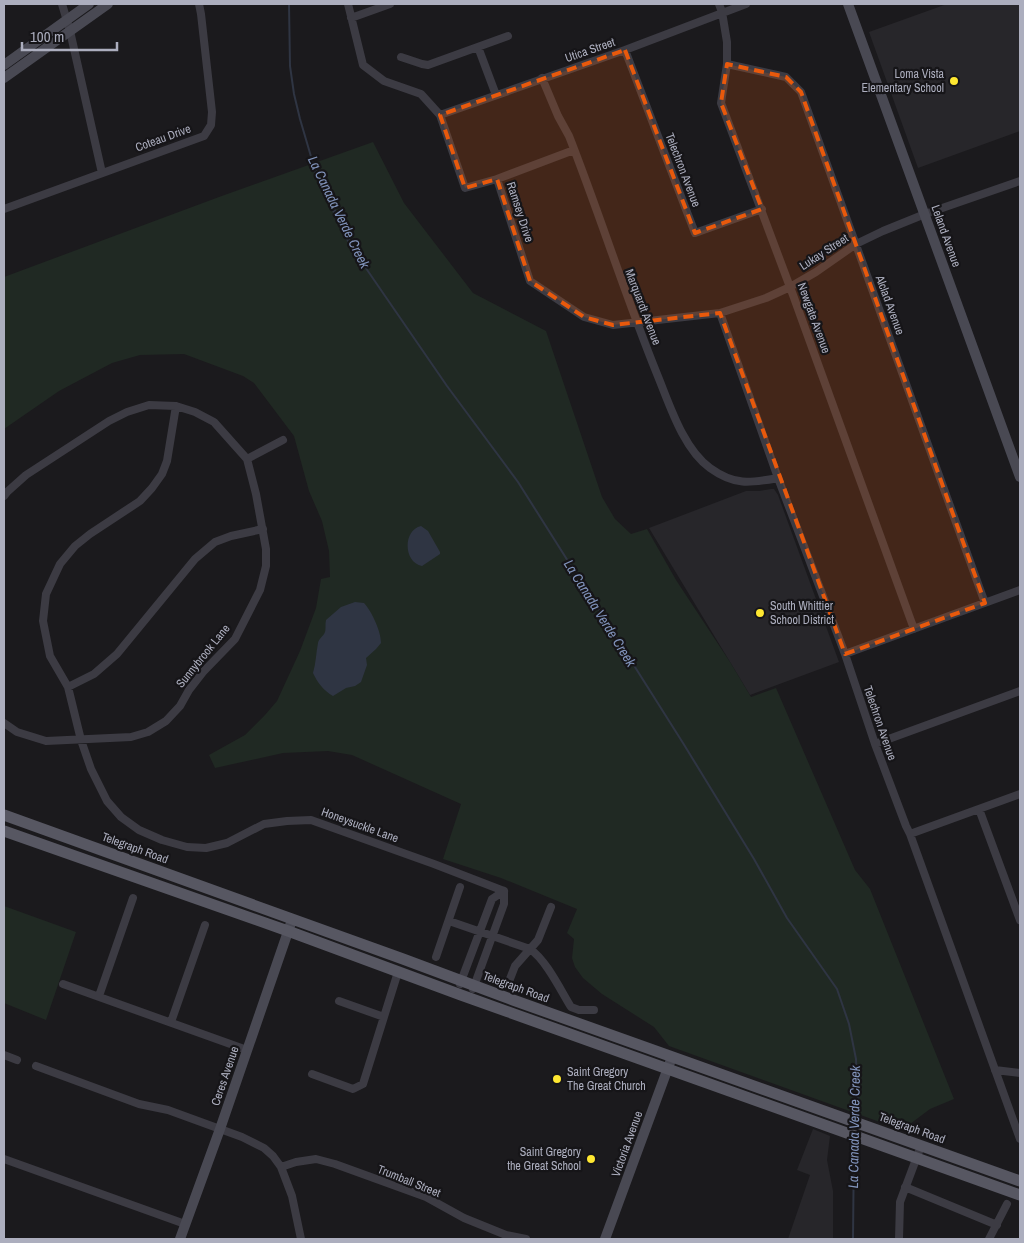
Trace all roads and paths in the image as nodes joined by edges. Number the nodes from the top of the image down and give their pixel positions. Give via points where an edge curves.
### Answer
1 (62, 4) edge
2 (89, 4) edge
3 (108, 4) edge
4 (199, 4) edge
5 (348, 4) edge
6 (390, 4) edge
7 (719, 4) edge
8 (746, 4) edge
9 (848, 4) edge
10 (722, 12) junction
11 (351, 18) junction
12 (67, 20) junction
13 (70, 31) junction
14 (508, 36) dead end
15 (478, 47) junction
16 (624, 50) junction
17 (401, 57) dead end
18 (4, 64) edge
19 (727, 64) junction
20 (4, 78) edge
21 (542, 78) junction
22 (496, 95) junction
23 (440, 115) junction
24 (574, 150) junction
25 (102, 173) junction
26 (497, 179) junction
27 (1020, 181) edge
28 (4, 209) edge
29 (762, 209) junction
30 (925, 214) junction
31 (856, 244) junction
32 (790, 287) junction
33 (720, 313) junction
34 (636, 322) junction
35 (176, 406) junction
36 (283, 440) dead end
37 (247, 459) junction
38 (1020, 477) edge
39 (778, 478) junction
40 (4, 496) edge
41 (262, 529) junction
42 (1020, 590) edge
43 (985, 603) junction
44 (914, 629) junction
45 (845, 654) junction
46 (68, 687) junction
47 (1020, 691) edge
48 (4, 723) edge
49 (81, 740) junction
50 (875, 744) junction
51 (1020, 794) edge
52 (979, 809) junction
53 (4, 815) edge
54 (4, 831) edge
55 (910, 834) junction
56 (460, 887) dead end
57 (504, 891) junction
58 (133, 898) dead end
59 (551, 907) dead end
60 (1020, 920) edge
61 (449, 921) junction
62 (205, 925) dead end
63 (290, 925) junction
64 (480, 932) junction
65 (492, 936) junction
66 (530, 949) junction
67 (436, 957) dead end
68 (398, 972) junction
69 (461, 982) junction
70 (63, 984) dead end
71 (508, 984) dead end
72 (474, 986) junction
73 (457, 993) junction
74 (98, 996) junction
75 (470, 997) junction
76 (338, 1000) dead end
77 (594, 1010) dead end
78 (384, 1017) junction
79 (171, 1022) junction
80 (247, 1050) junction
81 (4, 1055) edge
82 (672, 1057) junction
83 (17, 1060) dead end
84 (36, 1066) dead end
85 (668, 1068) junction
86 (995, 1070) junction
87 (1020, 1073) edge
88 (312, 1074) dead end
89 (220, 1129) junction
90 (1020, 1139) edge
91 (921, 1146) junction
92 (916, 1158) junction
93 (4, 1159) edge
94 (282, 1167) junction
95 (1020, 1181) edge
96 (905, 1187) junction
97 (1020, 1195) edge
98 (1007, 1204) dead end
99 (186, 1224) junction
100 (997, 1225) junction
101 (180, 1239) edge
102 (301, 1239) edge
103 (526, 1239) edge
104 (605, 1239) edge
105 (899, 1239) edge
106 (990, 1239) edge

1 - 12 street
2 - 12 street
3 - 13 street
4 - 25 street, Coteau Drive via 211,125 204,136
5 - 11 street, Ramsey Drive
6 - 11 street
7 - 10 street, Newgate Avenue
8 - 10 street, Utica Street
9 - 30 street, Leland Avenue
10 - 16 street, Utica Street
10 - 19 street, Newgate Avenue
11 - 23 street, Ramsey Drive via 363,65 384,80 421,94
12 - 13 street
12 - 18 street
13 - 20 street
13 - 25 street
14 - 15 street
15 - 17 street via 428,65
15 - 22 street
16 - 21 street, Utica Street
16 - 29 street, Telechron Avenue via 694,233
19 - 29 street, Newgate Avenue via 721,103
19 - 31 street, Alclad Avenue via 786,77 801,92
21 - 22 street, Utica Street
21 - 24 street, Marquardt Avenue
22 - 23 street, Utica Street
23 - 26 street, Ramsey Drive via 465,188
24 - 26 street
24 - 34 street, Marquardt Avenue
25 - 28 street, Coteau Drive
26 - 34 street, Ramsey Drive via 530,281 584,317 613,325
27 - 30 street, Lukay Street
29 - 32 street, Newgate Avenue
30 - 31 street, Lukay Street
30 - 38 street, Leland Avenue
31 - 32 street, Lukay Street
31 - 43 street, Alclad Avenue
32 - 33 street, Lukay Street
32 - 44 street, Newgate Avenue
33 - 34 street, Lukay Street
33 - 39 street, Telechron Avenue
34 - 39 street, Marquardt Avenue via 680,431 693,452 709,468 729,479 750,483
35 - 37 street, Sunnybrook Lane via 214,422
35 - 40 street, Sunnybrook Lane via 150,406 109,421 26,475
35 - 46 street, Honeysuckle Lane via 162,474 140,501 75,546 60,564 46,594 43,621 50,656
36 - 37 street
37 - 41 street, Sunnybrook Lane
39 - 45 street, Telechron Avenue
41 - 46 street via 215,542 195,560 117,654 94,674
41 - 49 street, Sunnybrook Lane via 266,566 260,590 235,639 203,672 180,706 166,721 148,732 131,737
42 - 43 street
43 - 44 street
44 - 45 street
45 - 50 street, Telechron Avenue
46 - 49 street, Honeysuckle Lane
47 - 50 street
48 - 49 street, Sunnybrook Lane via 16,732 46,741
49 - 57 street, Honeysuckle Lane via 107,801 139,830 162,840 206,848 227,843 264,824 311,820
50 - 55 street, Telechron Avenue
51 - 52 street
52 - 55 street
52 - 60 street
53 - 63 main road, Telegraph Road
54 - 63 main road, Telegraph Road
55 - 86 street, Telechron Avenue
56 - 61 street
57 - 64 street via 492,899
57 - 65 street via 504,904
58 - 74 street
59 - 66 street via 538,940
61 - 64 street
61 - 67 street
62 - 79 street
63 - 68 main road, Telegraph Road
63 - 69 main road, Telegraph Road via 403,959
63 - 80 street, Ceres Avenue
64 - 65 street
64 - 69 street
65 - 66 street
65 - 72 street
66 - 71 street via 515,966
66 - 77 street via 543,962 571,1007
68 - 73 main road, Telegraph Road
68 - 78 street
69 - 72 main road, Telegraph Road
69 - 73 street
70 - 74 street
72 - 75 street
72 - 82 main road, Telegraph Road
73 - 75 main road, Telegraph Road
74 - 79 street
75 - 85 main road, Telegraph Road
76 - 78 street
78 - 88 street via 363,1084 353,1089
79 - 80 street
80 - 89 street, Ceres Avenue
81 - 83 street
82 - 85 street, Victoria Avenue
82 - 91 main road, Telegraph Road
84 - 89 street via 139,1104 168,1110
85 - 92 main road, Telegraph Road
85 - 104 street, Victoria Avenue
86 - 87 street
86 - 90 street, Telechron Avenue
89 - 94 street via 264,1148
89 - 99 street, Ceres Avenue
91 - 92 street
91 - 95 main road, Telegraph Road
92 - 96 street
92 - 97 main road, Telegraph Road
93 - 99 street
94 - 102 street
94 - 103 street, Trumball Street via 316,1158 426,1197 464,1218 506,1235
96 - 100 street
96 - 105 street via 900,1202
98 - 100 street
99 - 101 street, Ceres Avenue
100 - 106 street

